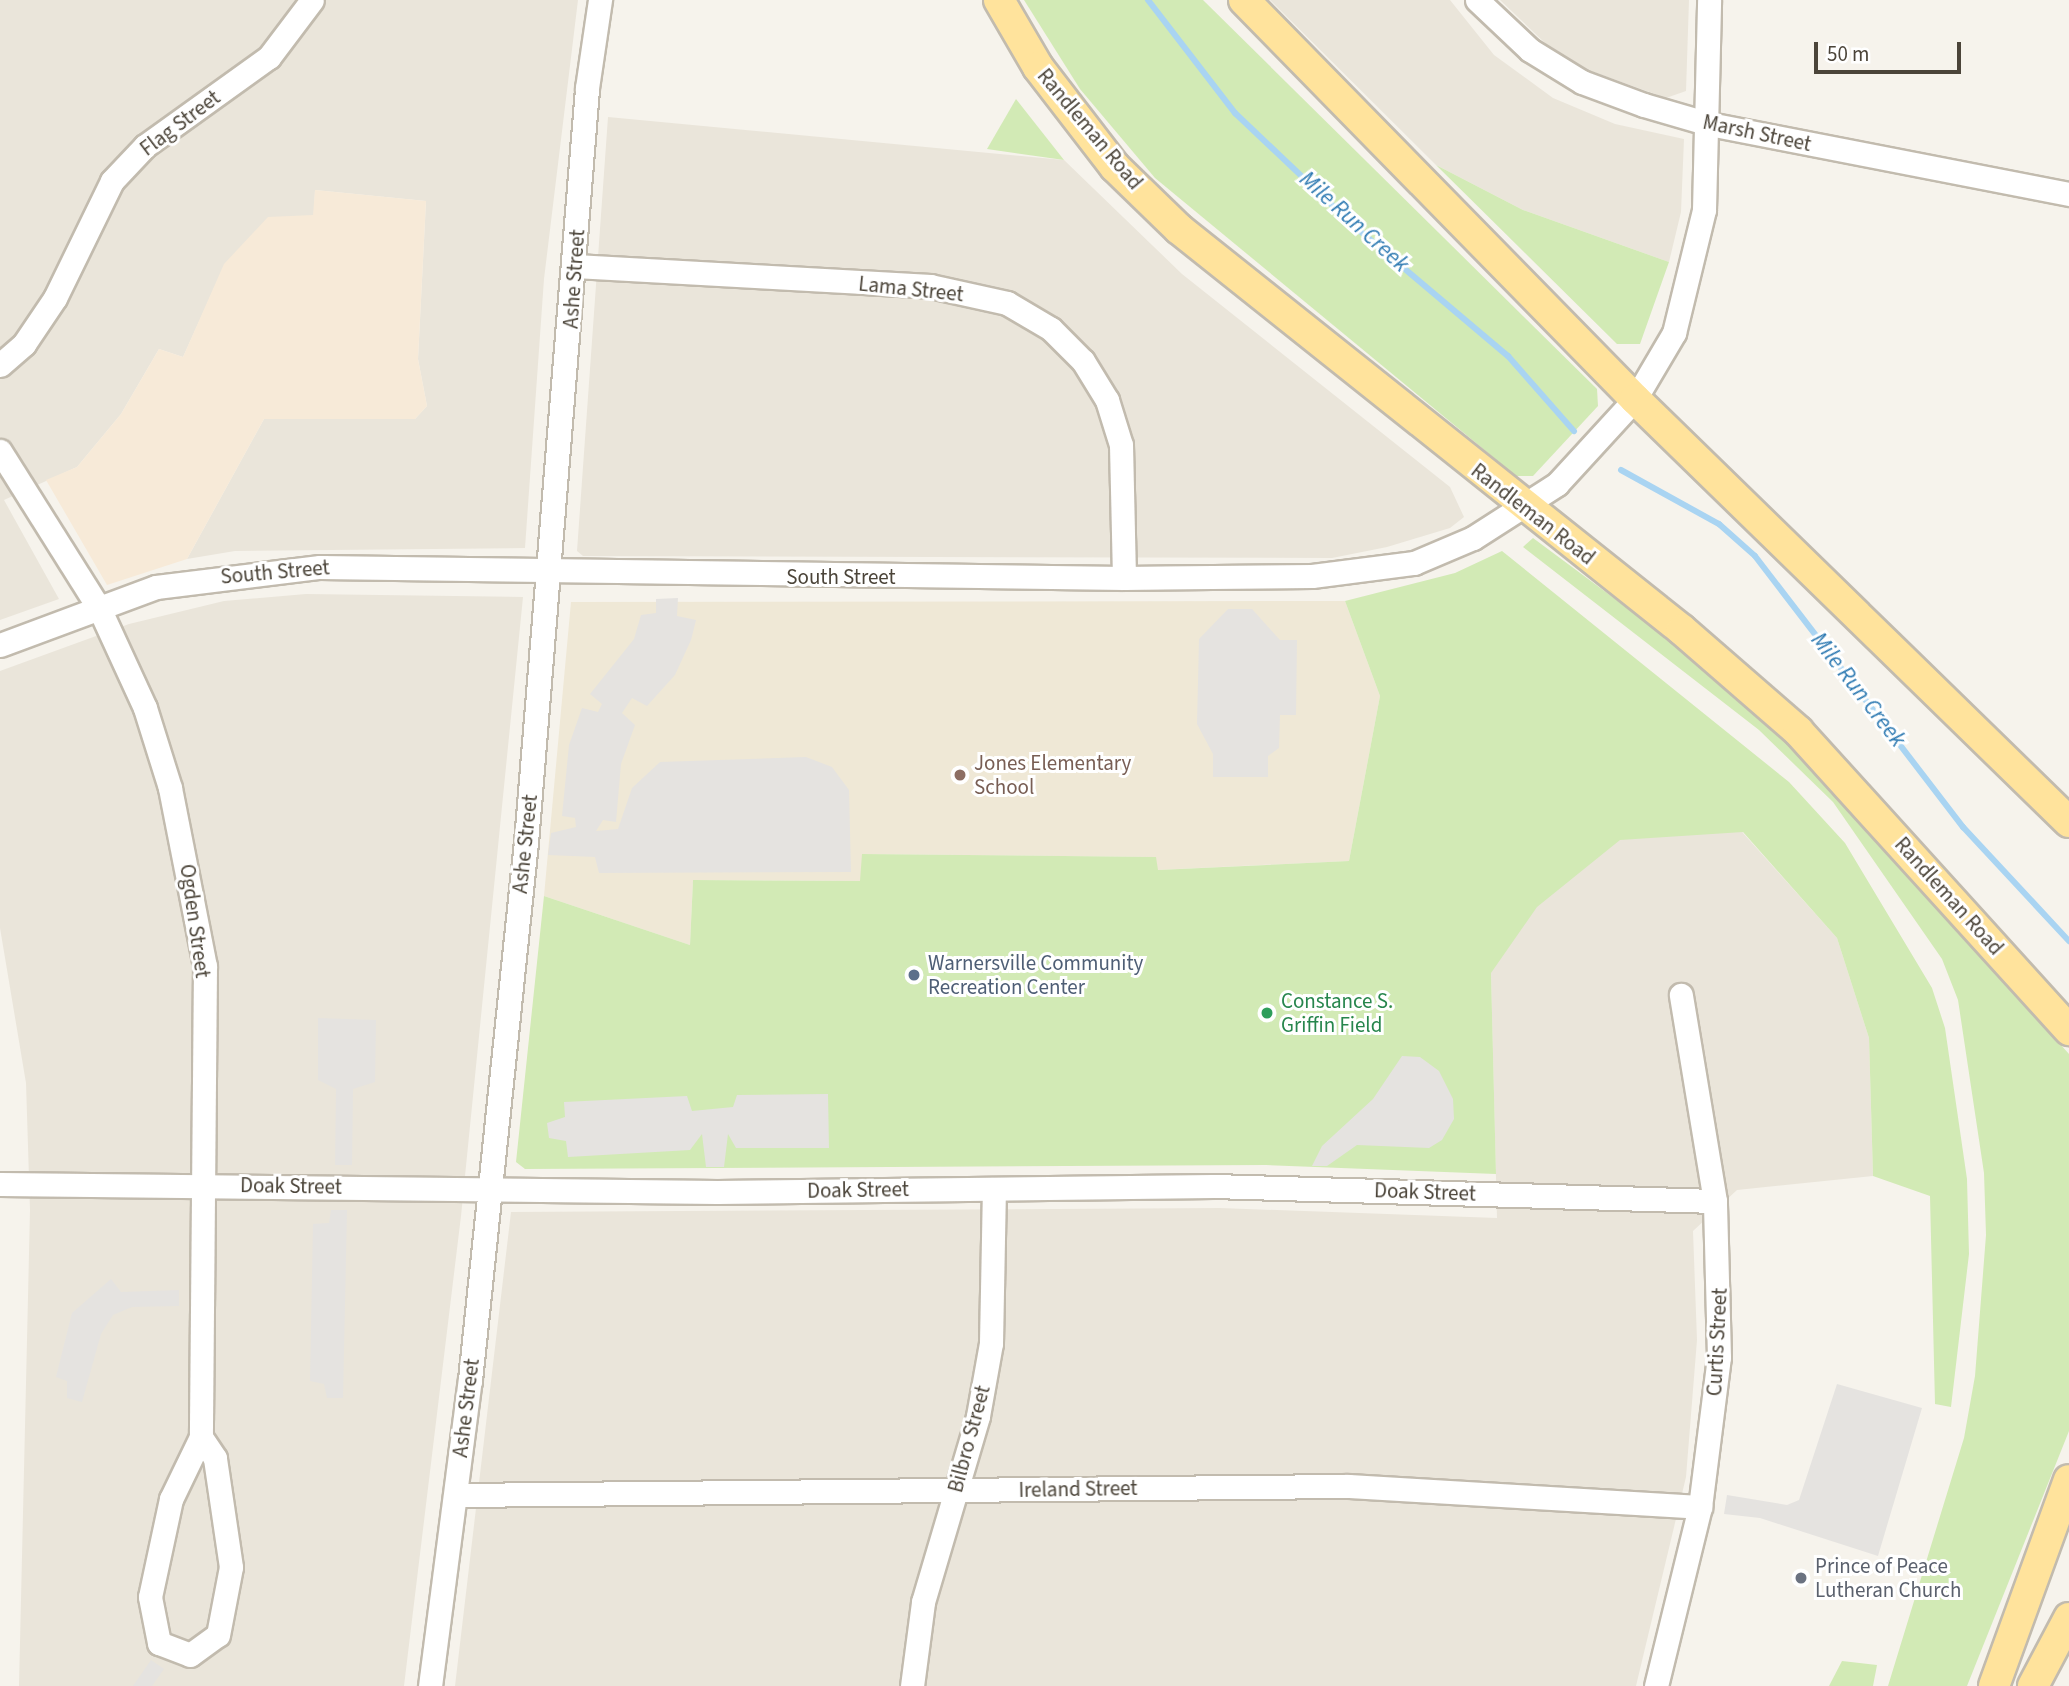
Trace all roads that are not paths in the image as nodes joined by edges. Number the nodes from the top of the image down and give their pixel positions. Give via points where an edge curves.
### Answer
1 (312, 0) edge
2 (600, 0) edge
3 (999, 0) edge
4 (1244, 0) edge
5 (1476, 0) edge
6 (1709, 0) edge
7 (1709, 124) junction
8 (2069, 194) edge
9 (575, 266) junction
10 (0, 365) edge
11 (1635, 399) junction
12 (0, 450) edge
13 (1521, 508) junction
14 (552, 575) junction
15 (1124, 578) junction
16 (100, 610) junction
17 (0, 645) edge
18 (2069, 822) edge
19 (1681, 995) dead end
20 (2069, 1030) edge
21 (0, 1184) edge
22 (202, 1185) junction
23 (994, 1189) junction
24 (489, 1191) junction
25 (1715, 1201) junction
26 (201, 1437) junction
27 (2069, 1480) edge
28 (955, 1492) junction
29 (456, 1495) junction
30 (1700, 1507) junction
31 (2069, 1618) edge
32 (430, 1686) edge
33 (912, 1686) edge
34 (1656, 1686) edge
35 (1994, 1686) edge
36 (2033, 1686) edge

1 - 10 street, Flag Street via 269,57 145,146 112,181 55,298 24,344
2 - 9 street, Ashe Street
3 - 13 main road, Randleman Road via 1038,67 1115,167 1179,229
4 - 11 main road
5 - 7 street, Marsh Street via 1530,50 1582,82
6 - 7 street, South Street
7 - 8 street, Marsh Street
7 - 11 street, South Street via 1694,268 1674,333
9 - 14 street, Ashe Street
9 - 15 street, Lama Street via 930,286 1007,303 1051,328 1083,361 1107,400 1121,445
11 - 13 street, South Street via 1566,476
11 - 18 main road
12 - 16 street, Ogden Street
13 - 15 street, South Street via 1414,563 1363,573
13 - 20 main road, Randleman Road via 1682,630 1798,731
14 - 15 street, South Street
14 - 16 street, South Street via 320,567 156,587
14 - 24 street, Ashe Street
16 - 17 street, South Street
16 - 22 street, Ogden Street via 145,708 188,864 205,966
19 - 25 street, Curtis Street
21 - 22 street, Doak Street
22 - 24 street, Doak Street
22 - 26 street, Ogden Street
23 - 24 street, Doak Street
23 - 25 street, Doak Street via 1313,1188
23 - 28 street, Bilbro Street via 991,1343
24 - 29 street, Ashe Street
25 - 30 street, Curtis Street via 1719,1357
26 - 26 street, Ogden Street via 171,1499 150,1597 159,1643 190,1655 218,1635 231,1567 215,1458
27 - 35 main road
28 - 29 street, Ireland Street
28 - 30 street, Ireland Street via 1348,1486
28 - 33 street, Bilbro Street via 923,1602
29 - 32 street, Ashe Street
30 - 34 street, Curtis Street
31 - 36 main road

